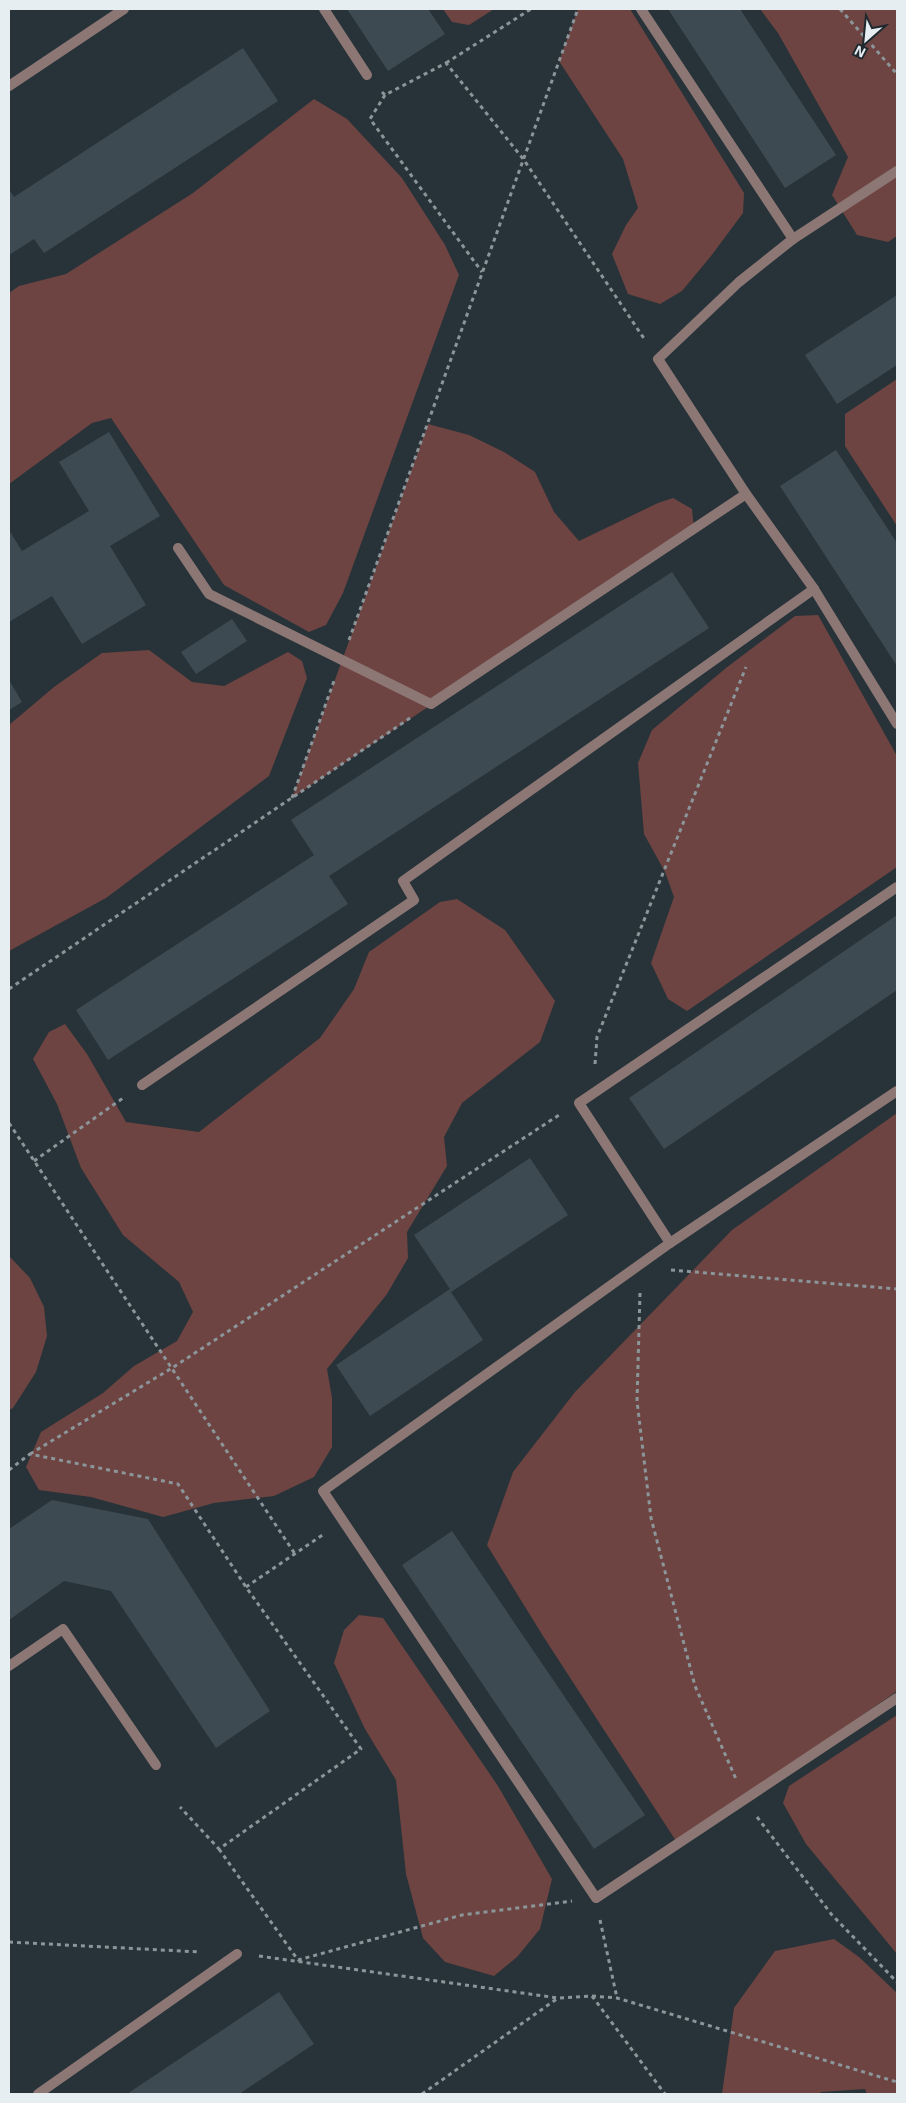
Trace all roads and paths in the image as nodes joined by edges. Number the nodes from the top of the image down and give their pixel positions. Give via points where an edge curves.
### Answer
1 (124, 9) edge
2 (324, 9) edge
3 (531, 9) edge
4 (578, 9) edge
5 (641, 9) edge
6 (840, 9) edge
7 (446, 63) junction
8 (897, 74) edge
9 (367, 75) joint
10 (9, 86) edge
11 (385, 95) junction
12 (524, 160) junction
13 (897, 171) edge
14 (793, 239) junction
15 (483, 272) junction
16 (658, 359) junction
17 (746, 494) junction
18 (178, 548) dead end
19 (814, 589) junction
20 (342, 659) junction
21 (748, 662) dead end
22 (432, 704) junction
23 (897, 724) edge
24 (292, 798) junction
25 (897, 887) edge
26 (9, 988) edge
27 (142, 1085) joint
28 (897, 1090) edge
29 (593, 1093) junction
30 (579, 1103) junction
31 (9, 1123) edge
32 (34, 1161) junction
33 (670, 1243) junction
34 (638, 1268) junction
35 (897, 1289) edge
36 (172, 1368) junction
37 (30, 1454) junction
38 (9, 1470) edge
39 (343, 1521) junction
40 (295, 1554) junction
41 (246, 1587) junction
42 (9, 1666) edge
43 (897, 1698) edge
44 (156, 1765) dead end
45 (744, 1800) junction
46 (180, 1807) dead end
47 (219, 1849) junction
48 (596, 1898) junction
49 (9, 1942) edge
50 (237, 1954) junction
51 (298, 1960) junction
52 (897, 1982) edge
53 (592, 1996) junction
54 (558, 1998) junction
55 (617, 1998) junction
56 (897, 2082) edge
57 (38, 2094) edge
58 (422, 2094) edge
59 (664, 2094) edge

1 - 10 lane
2 - 9 lane
3 - 7 path
4 - 12 path
5 - 14 lane
6 - 8 path
7 - 11 path
7 - 12 path
9 - 11 path
11 - 15 path via 370,119
12 - 15 path
12 - 16 path
13 - 14 lane
14 - 16 lane via 738,282
15 - 20 path
16 - 17 lane
17 - 19 lane
17 - 22 lane
18 - 20 lane via 209,594
19 - 23 lane
19 - 27 lane via 403,881 414,900
20 - 22 lane
20 - 24 path
21 - 29 path via 597,1037
22 - 24 path
24 - 26 path
25 - 29 lane
27 - 32 path
28 - 33 lane
29 - 30 lane
30 - 33 lane
30 - 36 path
31 - 32 path
32 - 36 path
33 - 34 lane
34 - 35 path
34 - 39 lane via 323,1491
34 - 45 path via 637,1401 651,1518 695,1686
36 - 37 path
36 - 40 path
37 - 38 path
37 - 41 path via 178,1484
39 - 40 path
39 - 48 lane
40 - 41 path
41 - 47 path via 361,1749
42 - 44 lane via 63,1629
43 - 45 lane
45 - 48 lane
45 - 52 path via 832,1915
46 - 47 path
47 - 51 path
48 - 51 path via 462,1915
48 - 55 path
49 - 50 path
50 - 51 path
50 - 57 lane
51 - 54 path
53 - 54 path
53 - 55 path
53 - 59 path
54 - 58 path
55 - 56 path

